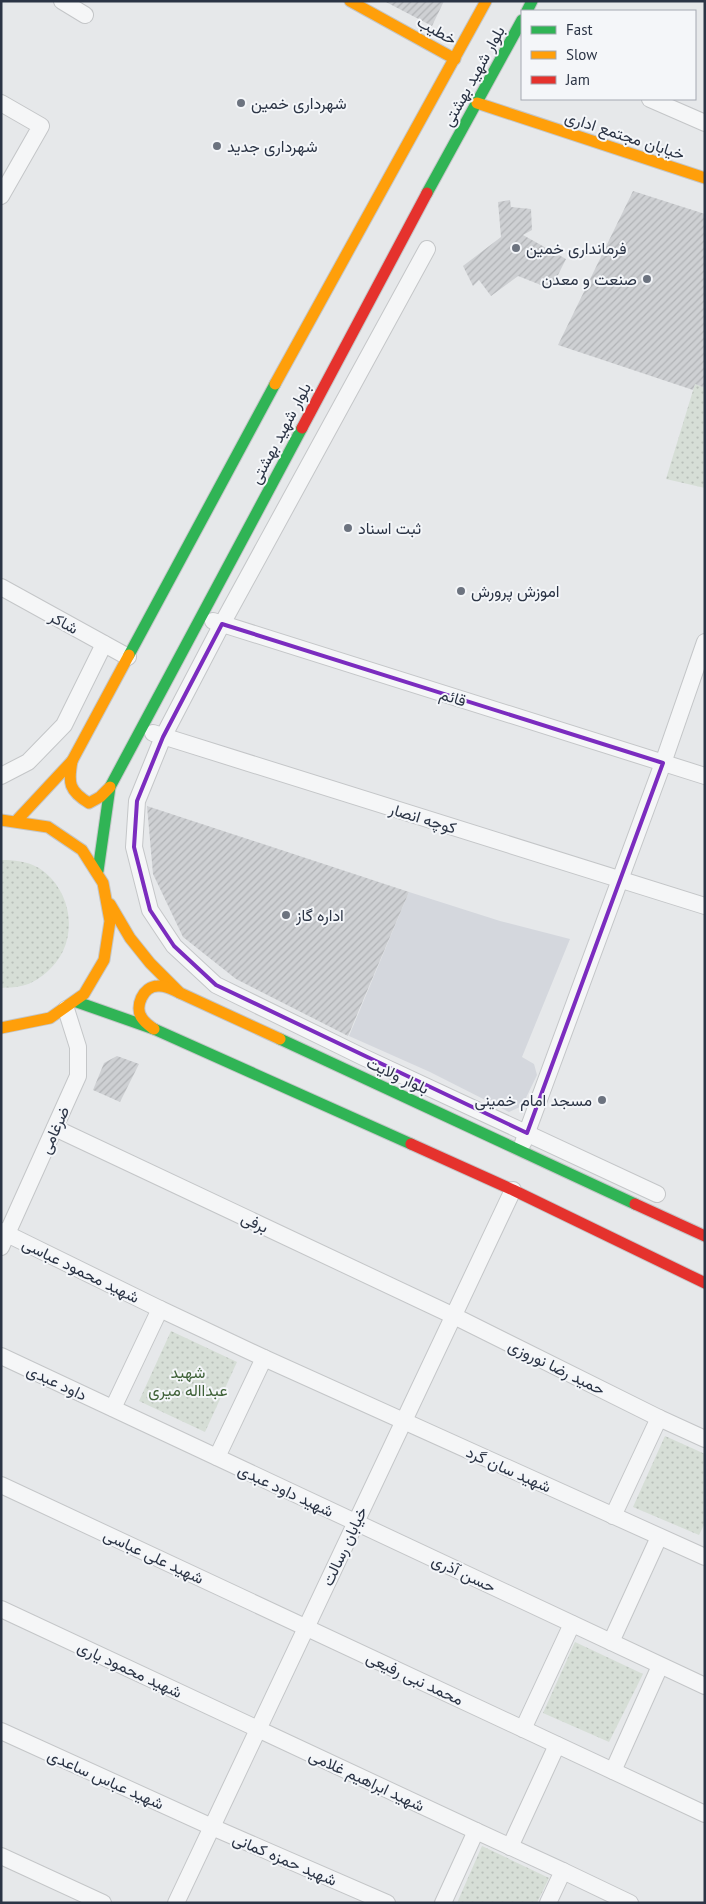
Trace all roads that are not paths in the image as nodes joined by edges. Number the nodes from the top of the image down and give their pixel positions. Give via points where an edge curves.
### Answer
1 (62, 1) edge
2 (350, 1) edge
3 (486, 1) edge
4 (85, 15) dead end
5 (521, 22) edge
6 (455, 59) junction
7 (652, 100) edge
8 (1, 103) edge
9 (477, 103) junction
10 (705, 123) edge
11 (705, 178) edge
12 (1, 196) edge
13 (426, 249) dead end
14 (1, 588) edge
15 (201, 616) junction
16 (222, 624) junction
17 (705, 642) edge
18 (104, 644) junction
19 (128, 657) junction
20 (141, 729) junction
21 (163, 738) junction
22 (72, 761) junction
23 (663, 763) junction
24 (1, 776) edge
25 (705, 776) edge
26 (110, 786) junction
27 (18, 819) junction
28 (1, 820) edge
29 (98, 872) junction
30 (620, 879) junction
31 (110, 904) junction
32 (705, 906) edge
33 (180, 993) junction
34 (72, 1005) junction
35 (1, 1028) edge
36 (154, 1028) junction
37 (56, 1128) junction
38 (527, 1133) junction
39 (520, 1150) junction
40 (513, 1190) junction
41 (657, 1194) dead end
42 (705, 1236) edge
43 (3, 1237) edge
44 (705, 1283) edge
45 (160, 1309) junction
46 (454, 1316) junction
47 (1, 1356) edge
48 (264, 1358) junction
49 (113, 1408) junction
50 (660, 1418) junction
51 (404, 1421) junction
52 (705, 1438) edge
53 (216, 1457) junction
54 (1, 1485) edge
55 (613, 1516) junction
56 (356, 1522) junction
57 (659, 1537) junction
58 (704, 1555) edge
59 (1, 1609) edge
60 (572, 1624) junction
61 (306, 1627) junction
62 (611, 1642) junction
63 (660, 1666) junction
64 (705, 1686) edge
65 (258, 1729) junction
66 (523, 1729) junction
67 (1, 1731) edge
68 (557, 1745) junction
69 (613, 1771) junction
70 (705, 1814) edge
71 (212, 1827) junction
72 (476, 1831) junction
73 (510, 1847) junction
74 (1, 1856) edge
75 (563, 1872) junction
76 (103, 1903) edge
77 (176, 1903) edge
78 (387, 1903) edge
79 (443, 1903) edge
80 (548, 1903) edge
81 (630, 1903) edge

1 - 4 street
2 - 6 main road, خطیب
3 - 6 main road, بلوار شهید بهشتی
5 - 9 main road, بلوار شهید بهشتی
6 - 19 main road, بلوار شهید بهشتی
7 - 10 street
8 - 12 street via 41,126
9 - 11 main road, خیابان مجتمع اداری
9 - 15 main road, بلوار شهید بهشتی
13 - 16 street
14 - 18 street, شاکر
15 - 16 street, قائم
15 - 20 main road, بلوار شهید بهشتی
16 - 21 street
16 - 23 street, قائم
17 - 23 street
18 - 19 street, شاکر
18 - 24 street via 64,725 28,762
19 - 22 main road, بلوار شهید بهشتی
20 - 21 street, کوچه انصار
20 - 26 main road, بلوار شهید بهشتی
21 - 30 street, کوچه انصار
21 - 38 street via 136,801 134,847 150,910 174,946 216,985
22 - 26 main road via 68,781 75,796 89,803 100,798
22 - 27 main road, بلوار شهید بهشتی
23 - 25 street, قائم
23 - 30 street
26 - 29 main road, بلوار شهید بهشتی
27 - 28 main road
27 - 29 main road via 46,826 67,837
29 - 31 main road
30 - 32 street, کوچه انصار
30 - 38 street
31 - 33 main road, بلوار ولایت via 130,938
31 - 34 main road via 111,940 100,974
33 - 36 main road via 153,986 143,994 138,1006 142,1018
33 - 39 main road, بلوار ولایت
34 - 35 main road via 47,1021
34 - 36 main road
34 - 37 street, ضرغامی via 78,1076
36 - 40 main road
37 - 43 street, ضرغامی
37 - 46 street, برفی
38 - 39 street
38 - 41 street
39 - 42 main road, بلوار ولایت
40 - 44 main road
40 - 46 street, خیابان رسالت
43 - 45 street, شهید محمود عباسی
45 - 48 street, شهید محمود عباسی
45 - 49 street
46 - 50 street, حمید رضا نوروزی
46 - 51 street, خیابان رسالت
47 - 49 street, داود عبدی
48 - 51 street
48 - 53 street
49 - 53 street, داود عبدی
50 - 52 street, حمید رضا نوروزی
50 - 55 street
51 - 55 street, شهید سان گرد
51 - 56 street, خیابان رسالت
53 - 56 street, شهید داود عبدی
54 - 61 street, شهید علی عباسی
55 - 57 street, شهید سان گرد
56 - 60 street, حسن آذری
56 - 61 street, خیابان رسالت
57 - 58 street, شهید سان گرد
57 - 62 street
59 - 65 street, شهید محمود یاری
60 - 62 street, حسن آذری
60 - 66 street
61 - 65 street, خیابان رسالت
61 - 66 street, محمد نبی رفیعی
62 - 63 street, حسن آذری
63 - 64 street, حسن آذری
63 - 69 street
65 - 71 street, خیابان رسالت
65 - 72 street, شهید ابراهیم غلامی
66 - 68 street, محمد نبی رفیعی
67 - 71 street, شهید عباس ساعدی
68 - 69 street, محمد نبی رفیعی
68 - 73 street
69 - 70 street
71 - 77 street, خیابان رسالت
71 - 78 street, شهید حمزه کمانی
72 - 73 street, شهید ابراهیم غلامی
72 - 79 street
73 - 75 street, شهید ابراهیم غلامی
74 - 76 street
75 - 80 street
75 - 81 street

